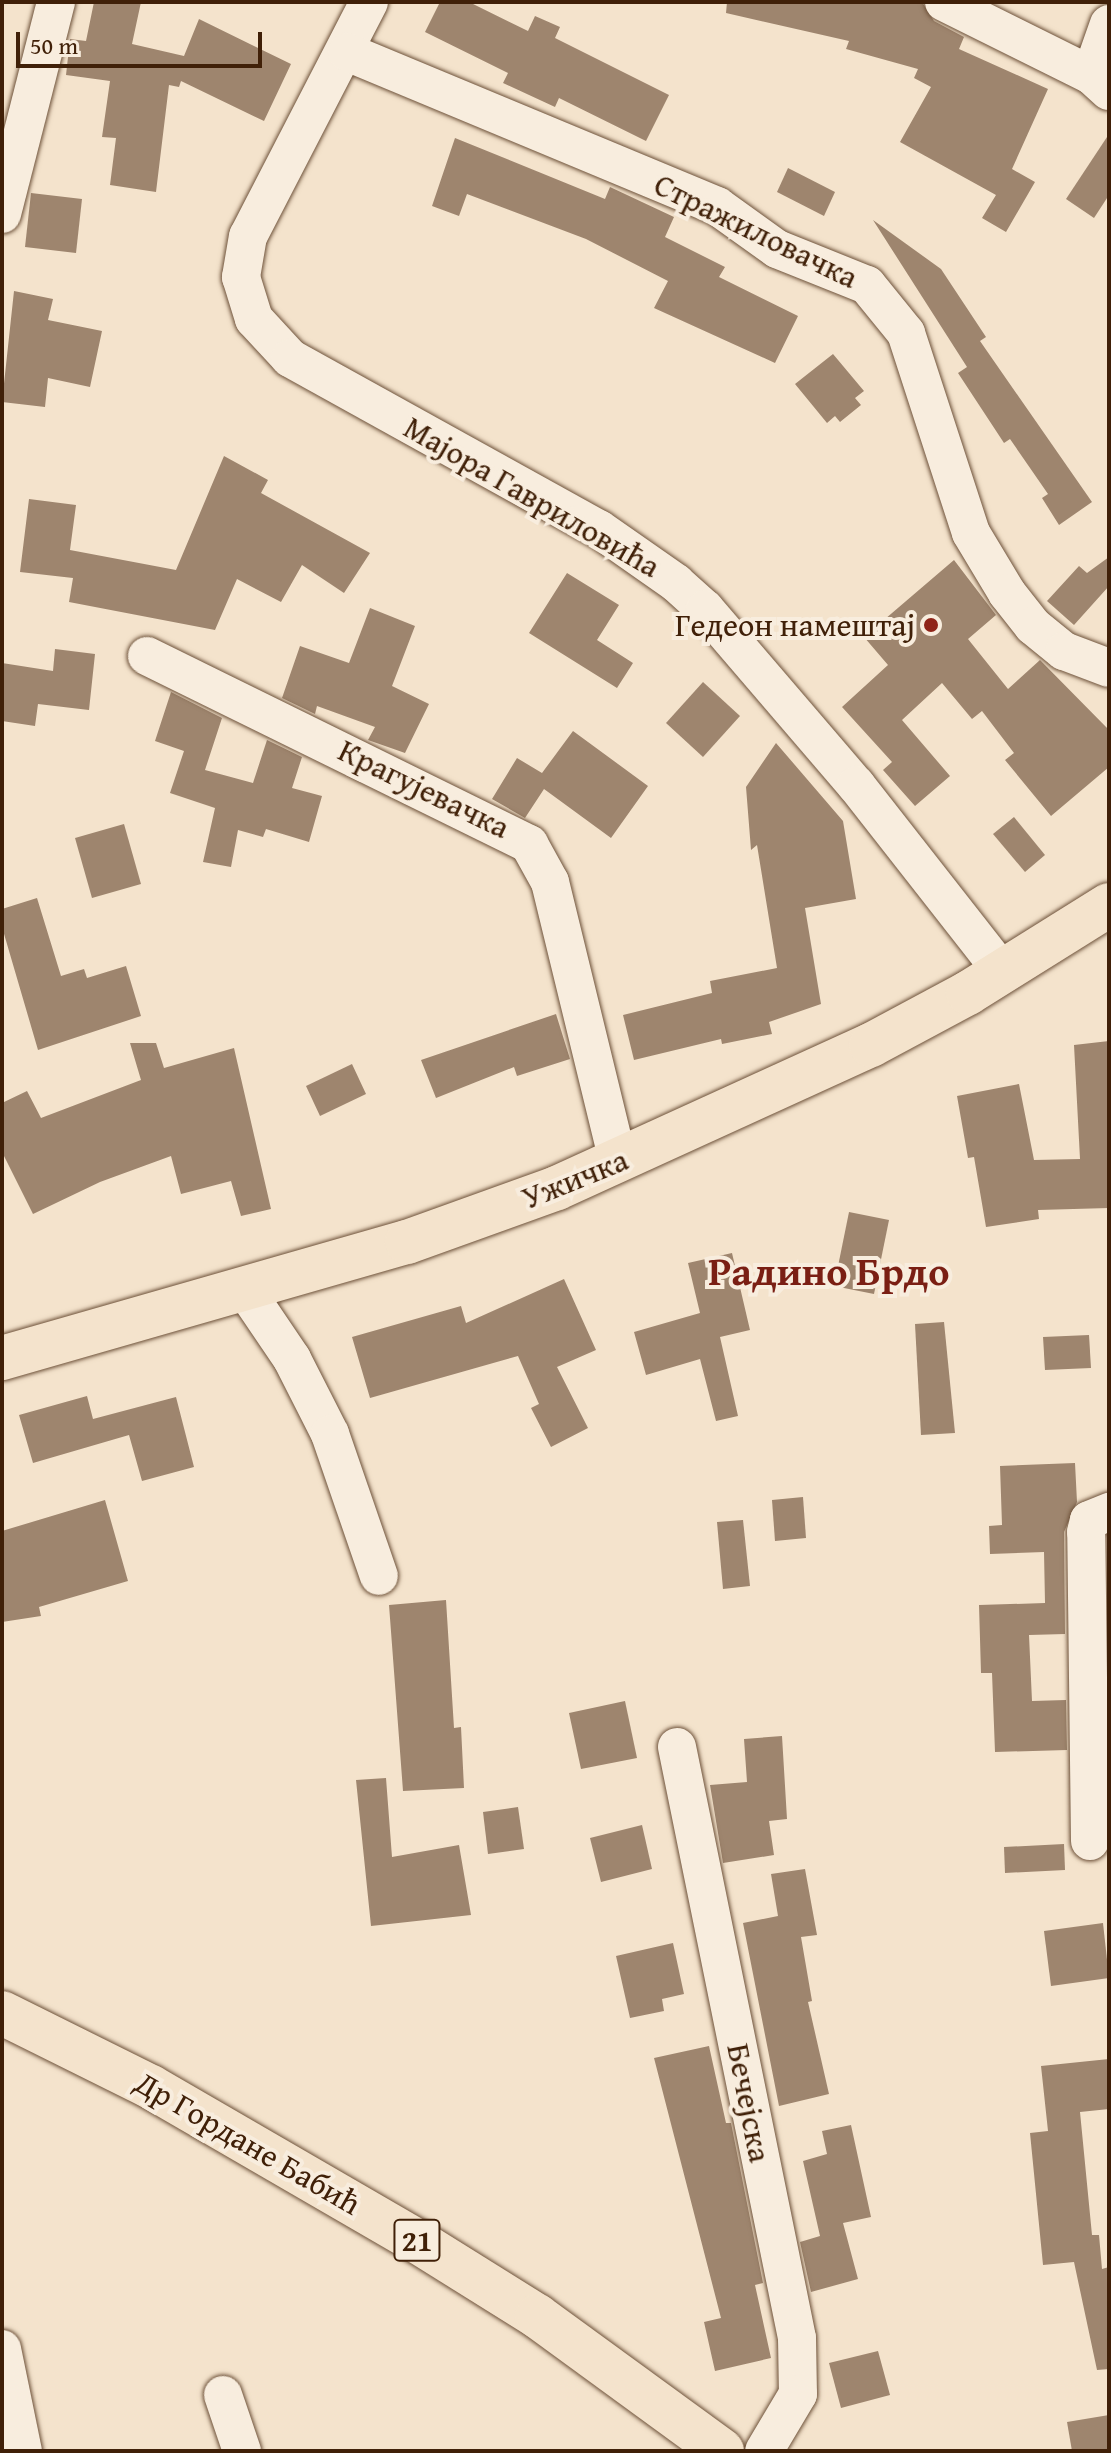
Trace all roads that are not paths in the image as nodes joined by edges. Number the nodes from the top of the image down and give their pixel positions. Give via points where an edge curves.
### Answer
1 (56, 2) edge
2 (369, 2) edge
3 (944, 2) edge
4 (1109, 24) edge
5 (347, 52) junction
6 (1100, 83) edge
7 (2, 214) edge
8 (147, 656) dead end
9 (1109, 668) edge
10 (1109, 905) edge
11 (1002, 971) junction
12 (618, 1162) junction
13 (246, 1291) junction
14 (4, 1351) edge
15 (1109, 1512) edge
16 (379, 1576) dead end
17 (677, 1747) dead end
18 (1090, 1841) dead end
19 (2, 2013) edge
20 (2, 2349) edge
21 (223, 2395) dead end
22 (23, 2451) edge
23 (242, 2451) edge
24 (722, 2451) edge
25 (764, 2451) edge

1 - 7 street
2 - 5 street
3 - 6 street
4 - 6 street
5 - 9 street, Стражиловачка via 717,206 777,249 867,285 906,333 971,533 1007,593 1033,626 1064,651
5 - 11 street, Мајора Гавриловића via 248,236 241,277 254,319 290,358 599,529 676,583 705,609 856,785
8 - 12 street, Крагујевачка via 529,844 550,882
10 - 11 main road, Ужичка
11 - 12 main road, Ужичка via 858,1052
12 - 13 main road, Ужичка via 480,1217
13 - 14 main road, Ужичка
13 - 16 street via 292,1359 330,1434
15 - 18 street via 1089,1520 1086,1532
17 - 25 street, Бечејска via 797,2338 798,2394
19 - 24 main road, Др Гордане Бабић / 21 via 151,2087 417,2241 537,2316
20 - 22 street
21 - 23 street

